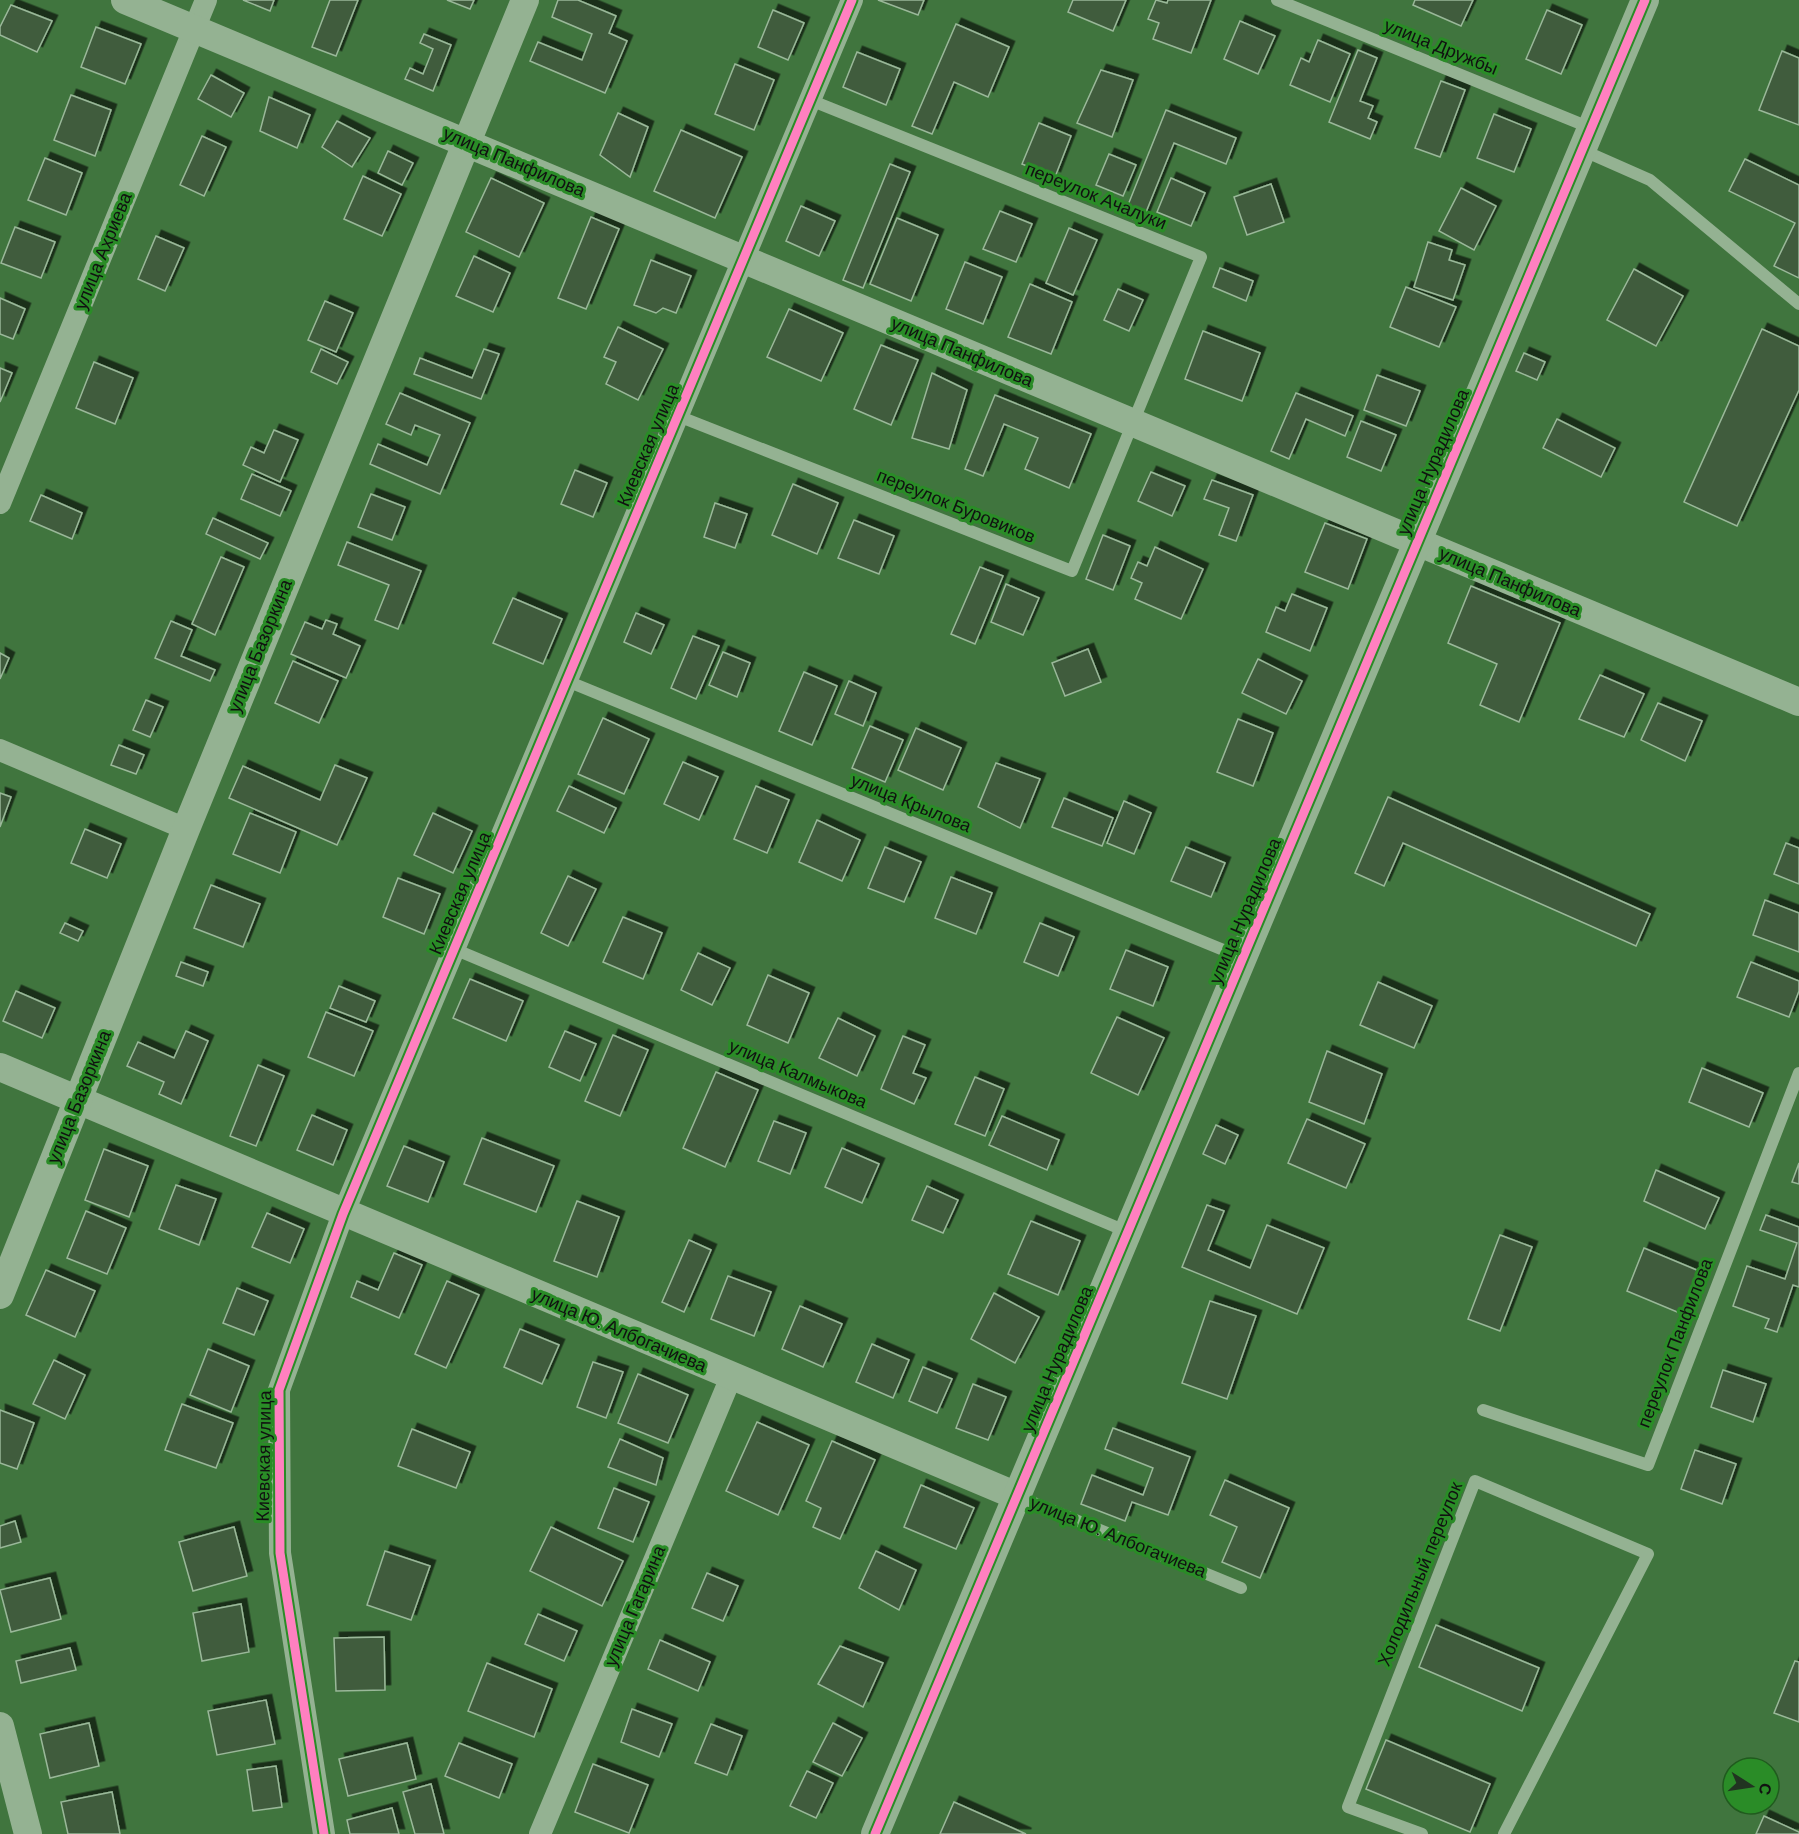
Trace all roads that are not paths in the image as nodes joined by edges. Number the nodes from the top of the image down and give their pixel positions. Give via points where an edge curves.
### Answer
1 (125, 0) edge
2 (207, 0) edge
3 (525, 0) edge
4 (852, 0) edge
5 (1277, 0) edge
6 (1645, 0) edge
7 (194, 29) junction
8 (810, 100) junction
9 (1586, 139) junction
10 (465, 141) junction
11 (744, 260) junction
12 (1799, 304) edge
13 (678, 416) junction
14 (1134, 424) junction
15 (0, 503) edge
16 (1417, 543) junction
17 (567, 681) junction
18 (1799, 702) edge
19 (0, 750) edge
20 (186, 829) junction
21 (454, 949) junction
22 (1243, 958) junction
23 (0, 1067) edge
24 (1799, 1073) edge
25 (78, 1100) junction
26 (343, 1214) junction
27 (1128, 1232) junction
28 (0, 1295) edge
29 (731, 1377) junction
30 (1483, 1410) dead end
31 (1017, 1496) junction
32 (1241, 1588) dead end
33 (0, 1726) edge
34 (28, 1834) edge
35 (324, 1834) edge
36 (540, 1834) edge
37 (875, 1834) edge
38 (1422, 1834) edge
39 (1504, 1834) edge

1 - 7 street, улица Панфилова
2 - 7 street, улица Ахриева
3 - 10 street, улица Базоркина
4 - 8 street, Киевская улица
5 - 9 lane, улица Дружбы
6 - 9 street, улица Нурадилова
7 - 10 street, улица Панфилова
7 - 15 street, улица Ахриева
8 - 11 street, Киевская улица
8 - 14 lane, переулок Ачалуки via 1201,257
9 - 12 lane, улица Дружбы via 1650,180
9 - 16 street, улица Нурадилова
10 - 11 street, улица Панфилова
10 - 20 street, улица Базоркина
11 - 13 street, Киевская улица
11 - 14 street, улица Панфилова
13 - 14 lane, переулок Буровиков via 1072,571
13 - 17 street, Киевская улица
14 - 16 street, улица Панфилова
16 - 18 street, улица Панфилова
16 - 22 street, улица Нурадилова
17 - 21 street, Киевская улица
17 - 22 lane, улица Крылова
19 - 20 street
20 - 25 street, улица Базоркина
21 - 26 street, Киевская улица
21 - 27 lane, улица Калмыкова
22 - 27 street, улица Нурадилова
23 - 25 street, улица Ю. Албогачиева
24 - 30 lane, переулок Панфилова via 1648,1465
25 - 26 street, улица Ю. Албогачиева
25 - 28 street, улица Базоркина
26 - 29 street, улица Ю. Албогачиева
26 - 35 street, Киевская улица via 279,1390 280,1553
27 - 31 street, улица Нурадилова
29 - 31 street, улица Ю. Албогачиева
29 - 36 street, улица Гагарина
31 - 32 lane, улица Ю. Албогачиева
31 - 37 street, улица Нурадилова
33 - 34 street
38 - 39 lane, Холодильный переулок via 1348,1807 1475,1481 1648,1554

